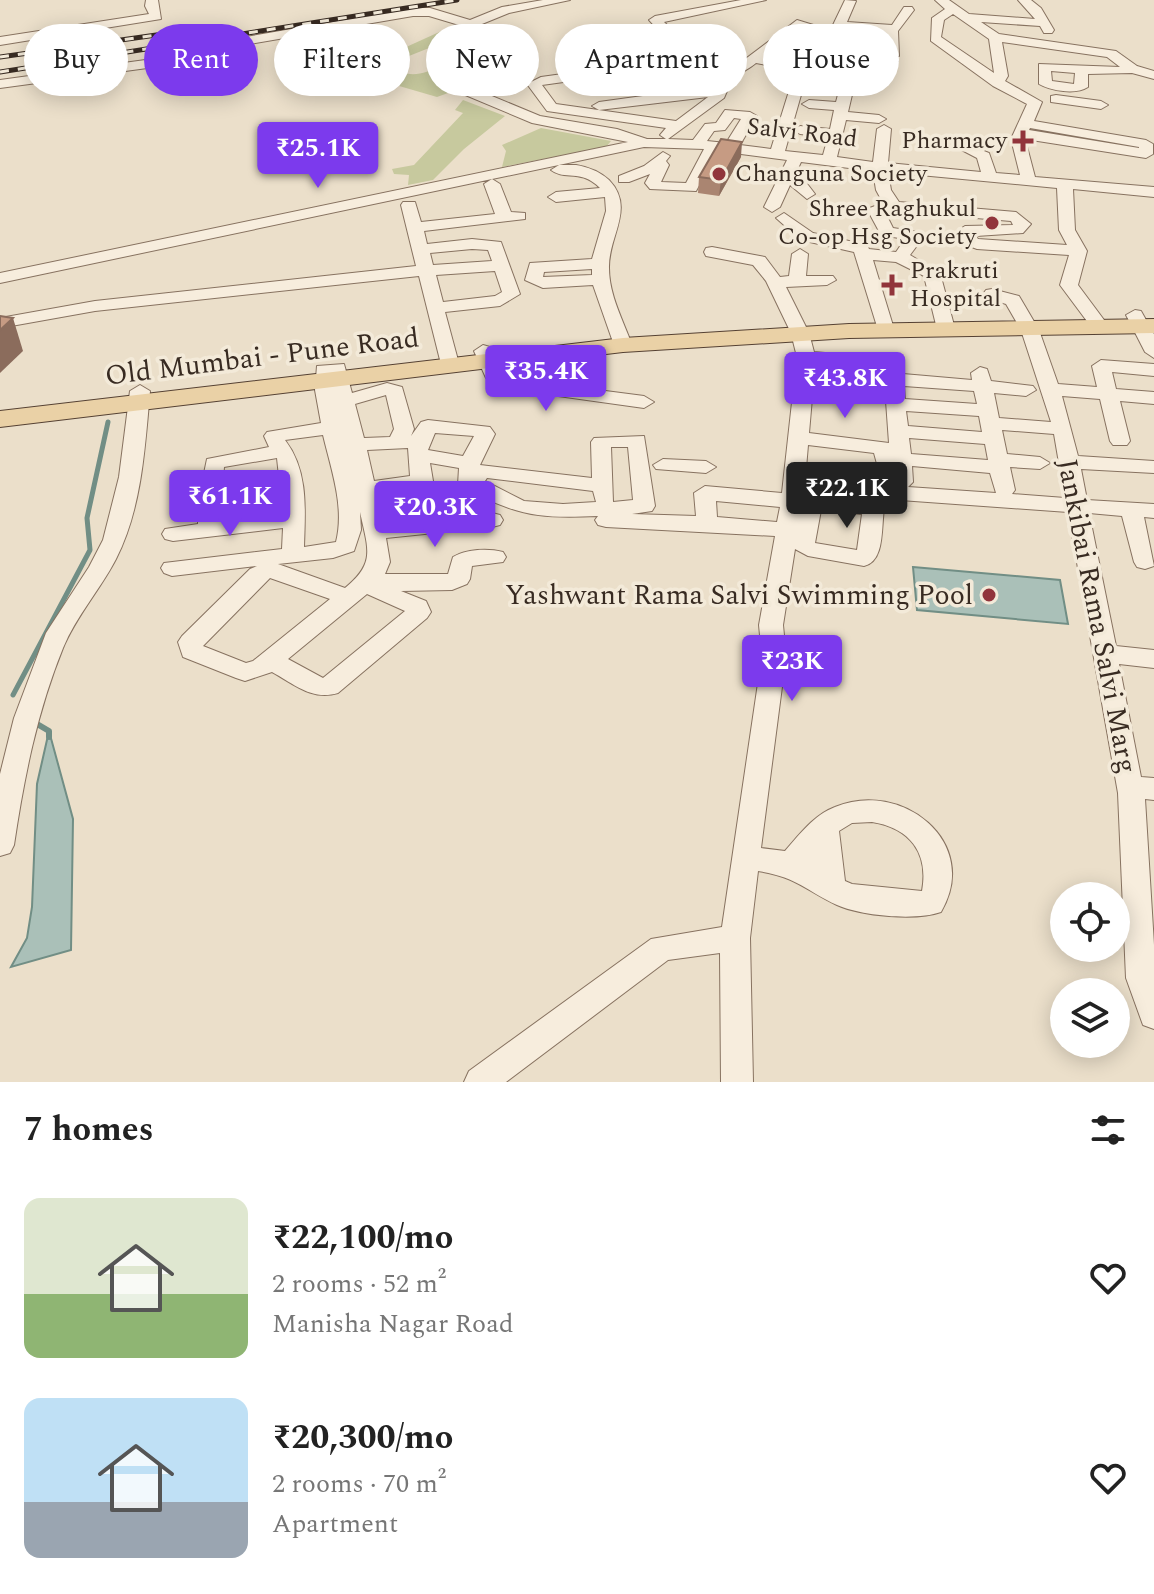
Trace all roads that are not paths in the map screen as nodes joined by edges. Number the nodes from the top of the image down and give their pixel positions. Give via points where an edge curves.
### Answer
1 (152, 0) edge
2 (564, 0) edge
3 (760, 0) edge
4 (852, 0) edge
5 (941, 0) edge
6 (1024, 0) edge
7 (953, 9) junction
8 (987, 9) dead end
9 (908, 10) dead end
10 (1001, 13) junction
11 (487, 18) junction
12 (967, 18) junction
13 (1020, 21) junction
14 (1044, 23) junction
15 (471, 24) joint
16 (495, 24) edge
17 (656, 24) edge
18 (840, 24) edge
19 (899, 24) edge
20 (995, 37) junction
21 (1026, 40) junction
22 (0, 41) edge
23 (1057, 44) junction
24 (763, 52) edge
25 (754, 59) junction
26 (763, 61) edge
27 (747, 64) edge
28 (1050, 65) dead end
29 (1082, 69) dead end
30 (1132, 69) junction
31 (1154, 75) edge
32 (555, 79) edge
33 (998, 83) junction
34 (0, 84) edge
35 (480, 96) edge
36 (681, 96) edge
37 (718, 96) edge
38 (793, 96) edge
39 (844, 96) edge
40 (1033, 102) junction
41 (809, 104) dead end
42 (1101, 105) dead end
43 (552, 108) junction
44 (570, 110) junction
45 (841, 111) junction
46 (529, 117) junction
47 (679, 126) junction
48 (1021, 128) junction
49 (800, 130) dead end
50 (835, 134) junction
51 (1090, 140) dead end
52 (671, 142) junction
53 (645, 143) junction
54 (705, 145) junction
55 (961, 146) dead end
56 (778, 148) junction
57 (730, 149) junction
58 (607, 151) junction
59 (796, 157) junction
60 (826, 161) junction
61 (879, 167) junction
62 (1118, 169) dead end
63 (542, 172) dead end
64 (786, 177) junction
65 (990, 177) junction
66 (1029, 181) junction
67 (492, 184) dead end
68 (1065, 184) junction
69 (1122, 189) junction
70 (610, 192) junction
71 (1154, 192) edge
72 (807, 194) dead end
73 (556, 197) dead end
74 (409, 205) dead end
75 (894, 206) junction
76 (960, 211) junction
77 (472, 221) junction
78 (415, 227) junction
79 (965, 231) junction
80 (472, 244) junction
81 (422, 249) junction
82 (712, 252) dead end
83 (800, 254) dead end
84 (864, 254) junction
85 (900, 257) junction
86 (1078, 257) junction
87 (502, 265) junction
88 (428, 272) junction
89 (0, 278) edge
90 (827, 280) dead end
91 (797, 281) junction
92 (775, 282) junction
93 (992, 294) dead end
94 (435, 308) junction
95 (1146, 321) edge
96 (1097, 322) junction
97 (0, 323) edge
98 (882, 324) junction
99 (944, 324) junction
100 (1027, 324) junction
101 (800, 337) junction
102 (621, 339) junction
103 (1154, 352) edge
104 (485, 356) junction
105 (448, 359) junction
106 (1154, 370) edge
107 (334, 379) junction
108 (894, 379) junction
109 (981, 379) junction
110 (1049, 389) junction
111 (1026, 390) dead end
112 (1108, 394) junction
113 (139, 397) junction
114 (1154, 398) edge
115 (644, 402) dead end
116 (896, 404) junction
117 (0, 407) edge
118 (0, 419) edge
119 (330, 428) junction
120 (1063, 429) junction
121 (898, 431) junction
122 (799, 438) junction
123 (994, 440) junction
124 (1120, 441) dead end
125 (398, 442) junction
126 (356, 445) junction
127 (419, 450) junction
128 (282, 451) junction
129 (901, 459) junction
130 (1067, 462) junction
131 (468, 463) junction
132 (1040, 463) dead end
133 (663, 465) dead end
134 (1154, 467) edge
135 (516, 476) junction
136 (365, 489) junction
137 (1004, 490) dead end
138 (705, 493) junction
139 (885, 493) junction
140 (792, 494) junction
141 (509, 502) junction
142 (1077, 504) junction
143 (428, 507) junction
144 (612, 509) junction
145 (1131, 509) junction
146 (1154, 511) edge
147 (295, 519) junction
148 (492, 520) dead end
149 (707, 523) junction
150 (210, 530) junction
151 (797, 530) junction
152 (374, 532) junction
153 (173, 534) dead end
154 (293, 553) junction
155 (495, 557) dead end
156 (1145, 562) dead end
157 (172, 568) dead end
158 (361, 587) junction
159 (1104, 654) junction
160 (1154, 659) edge
161 (271, 660) junction
162 (1142, 788) edge
163 (825, 826) junction
164 (0, 845) edge
165 (745, 858) junction
166 (791, 864) junction
167 (832, 888) junction
168 (1146, 920) edge
169 (735, 938) junction
170 (1154, 1015) edge
171 (480, 1082) edge
172 (737, 1082) edge

1 - 22 street via 157,16 146,19
2 - 11 street
3 - 17 street via 656,19
4 - 18 street
5 - 7 street
6 - 14 street
7 - 12 street
7 - 33 street via 940,14 935,38 959,64
8 - 10 street
9 - 19 street
10 - 12 street
10 - 13 street
11 - 15 street
11 - 16 street
12 - 20 street
13 - 14 street
13 - 21 street
14 - 23 street
15 - 34 street via 413,12 240,42 221,54
20 - 21 street
20 - 33 street
21 - 23 street
23 - 28 street
23 - 30 street via 1117,55
24 - 25 street
25 - 26 street
25 - 27 street
29 - 30 street
30 - 31 street
32 - 43 street via 534,86
33 - 40 street
35 - 46 street, Salvi Road
36 - 44 street
37 - 47 street
38 - 56 street
39 - 45 street
40 - 42 street
40 - 48 street
41 - 45 street
43 - 44 street
43 - 46 street
44 - 47 street
45 - 50 street
45 - 61 street via 882,124
46 - 53 street, Salvi Road
47 - 52 street
48 - 51 street
48 - 66 street via 1018,139
49 - 50 street
50 - 60 street
52 - 53 street, Salvi Road
52 - 54 street, Salvi Road
52 - 54 street via 681,164
52 - 58 street via 654,166 627,178
53 - 58 street
54 - 57 street, Salvi Road
54 - 57 street via 710,127 720,127 730,113 750,116
55 - 65 street via 984,156
56 - 57 street, Salvi Road
56 - 59 street, Salvi Road
56 - 60 street via 824,147
58 - 89 street
59 - 60 street, Salvi Road
59 - 64 street
60 - 61 street, Salvi Road
61 - 65 street, Salvi Road
61 - 75 street via 887,199
62 - 69 street
63 - 70 street via 582,168
64 - 72 street
64 - 84 street via 778,212 807,237 853,246
65 - 66 street, Salvi Road
66 - 68 street, Salvi Road
67 - 77 street via 512,217
68 - 69 street, Salvi Road
68 - 86 street via 1067,230
69 - 71 street, Salvi Road
70 - 73 street
70 - 102 street via 614,219 600,272 603,298
74 - 78 street
75 - 76 street
75 - 85 street via 875,209 887,232 912,235
76 - 79 street
76 - 79 street via 1016,217 1023,224 1017,230
77 - 78 street
77 - 80 street via 479,239
78 - 81 street
79 - 86 street via 972,242 987,245 995,258
80 - 81 street
80 - 87 street via 495,245
81 - 88 street
82 - 92 street via 755,259
83 - 91 street
84 - 85 street
84 - 98 street
85 - 99 street via 932,273
86 - 96 street via 1069,285
87 - 88 street
87 - 94 street via 508,298
88 - 94 street
88 - 97 street via 95,306
90 - 91 street
91 - 92 street
92 - 101 street
93 - 100 street via 1013,300
94 - 105 street
95 - 96 main road, Old Mumbai - Pune Road
95 - 103 street
96 - 100 main road, Old Mumbai - Pune Road
98 - 99 main road, Old Mumbai - Pune Road
98 - 101 main road, Old Mumbai - Pune Road
99 - 100 main road, Old Mumbai - Pune Road
100 - 110 street, Jankibai Rama Salvi Marg
101 - 102 main road, Old Mumbai - Pune Road via 704,333
101 - 108 street via 890,366
101 - 122 street
102 - 104 main road, Old Mumbai - Pune Road
104 - 105 main road, Old Mumbai - Pune Road
104 - 115 street via 493,374 508,384
105 - 107 main road, Old Mumbai - Pune Road
106 - 112 street via 1101,366
107 - 113 main road, Old Mumbai - Pune Road
107 - 119 street
107 - 125 street via 395,391 404,429
107 - 126 street
108 - 109 street
108 - 116 street
109 - 111 street
109 - 123 street
110 - 112 street
110 - 120 street, Jankibai Rama Salvi Marg
112 - 114 street
112 - 124 street
113 - 117 main road, Old Mumbai - Pune Road
113 - 118 main road, Old Mumbai - Pune Road
113 - 164 street via 121,519 105,560 64,622 41,674 14,765
116 - 121 street
116 - 123 street
119 - 128 street via 274,436
119 - 154 street via 349,508 349,539 333,551
120 - 123 street
120 - 130 street, Jankibai Rama Salvi Marg
121 - 123 street
121 - 129 street
122 - 139 street via 883,448
122 - 140 street
123 - 129 street
123 - 132 street
123 - 137 street
125 - 126 street
125 - 127 street
126 - 136 street
127 - 131 street
127 - 131 street via 428,426 483,431
127 - 143 street
128 - 147 street
128 - 150 street via 214,463 216,478 206,506
129 - 139 street
130 - 134 street
130 - 142 street, Jankibai Rama Salvi Marg
131 - 143 street via 473,496
133 - 138 street via 707,462 701,490
135 - 141 street
135 - 141 street via 482,471 474,481
135 - 144 street
136 - 143 street
136 - 152 street
138 - 140 street
138 - 149 street
139 - 140 street
139 - 142 street
139 - 151 street via 815,502
139 - 151 street via 864,559 808,549
140 - 151 street
141 - 144 street via 557,511
142 - 145 street
142 - 159 street, Jankibai Rama Salvi Marg
143 - 148 street
143 - 152 street
144 - 149 street
145 - 146 street
145 - 156 street
147 - 150 street
147 - 154 street
149 - 151 street
150 - 153 street
151 - 165 street via 771,625 774,656
152 - 158 street via 379,562
154 - 157 street
155 - 158 street via 465,559 459,579 452,582
158 - 161 street
158 - 161 street via 393,594 419,612 362,648 329,687 320,688
158 - 161 street via 271,570 258,574 190,642 192,651 245,672
159 - 160 street
159 - 162 street, Jankibai Rama Salvi Marg
162 - 168 street, Jankibai Rama Salvi Marg
163 - 166 street
163 - 167 street
163 - 167 street via 857,811 911,821 926,835 939,861 937,894 931,903 847,896
165 - 166 street
165 - 169 street
166 - 167 street
168 - 170 street, Jankibai Rama Salvi Marg via 1141,978
169 - 171 street via 661,948
169 - 172 street

